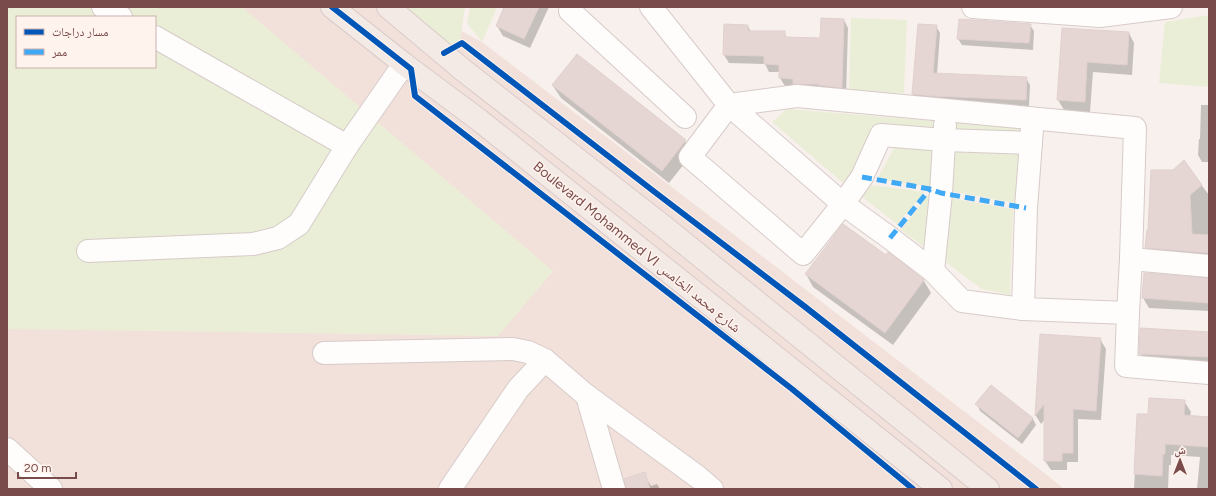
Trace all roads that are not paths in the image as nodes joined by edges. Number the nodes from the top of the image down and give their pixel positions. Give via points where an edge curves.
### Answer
1 (103, 7) edge
2 (332, 7) edge
3 (388, 7) edge
4 (572, 7) edge
5 (651, 7) edge
6 (973, 7) edge
7 (1171, 7) edge
8 (118, 16) edge
9 (156, 37) edge
10 (404, 64) junction
11 (729, 105) junction
12 (946, 110) junction
13 (685, 117) dead end
14 (1032, 118) junction
15 (944, 140) junction
16 (1031, 143) junction
17 (348, 146) junction
18 (843, 204) junction
19 (88, 251) dead end
20 (1131, 258) junction
21 (1209, 266) edge
22 (933, 271) junction
23 (1023, 309) junction
24 (1128, 314) junction
25 (324, 353) dead end
26 (545, 360) junction
27 (1209, 373) edge
28 (587, 396) junction
29 (7, 449) edge
30 (51, 489) edge
31 (450, 489) edge
32 (614, 489) edge
33 (712, 489) edge
34 (940, 489) edge
35 (988, 489) edge

1 - 8 street
2 - 10 main road, Boulevard Mohammed VI شارع محمد الخامس
3 - 35 main road via 463,70 663,226
4 - 13 street via 570,11
5 - 11 street
6 - 7 street via 1100,16
9 - 17 street
10 - 17 street
10 - 34 main road, Boulevard Mohammed VI شارع محمد الخامس via 479,120
11 - 12 street via 798,96
11 - 18 street
11 - 18 street via 690,157 803,254
12 - 14 street
12 - 15 street
14 - 16 street
14 - 20 street via 1135,128
15 - 16 street
15 - 18 street via 881,135 862,177
15 - 22 street
16 - 23 street
17 - 19 street via 299,224 278,238 254,244
18 - 22 street
20 - 21 street
20 - 24 street
22 - 23 street via 962,301
23 - 24 street
24 - 27 street via 1126,366
25 - 26 street via 513,349 528,352
26 - 28 street
26 - 31 street via 518,389
28 - 32 street
28 - 33 street
29 - 30 street

